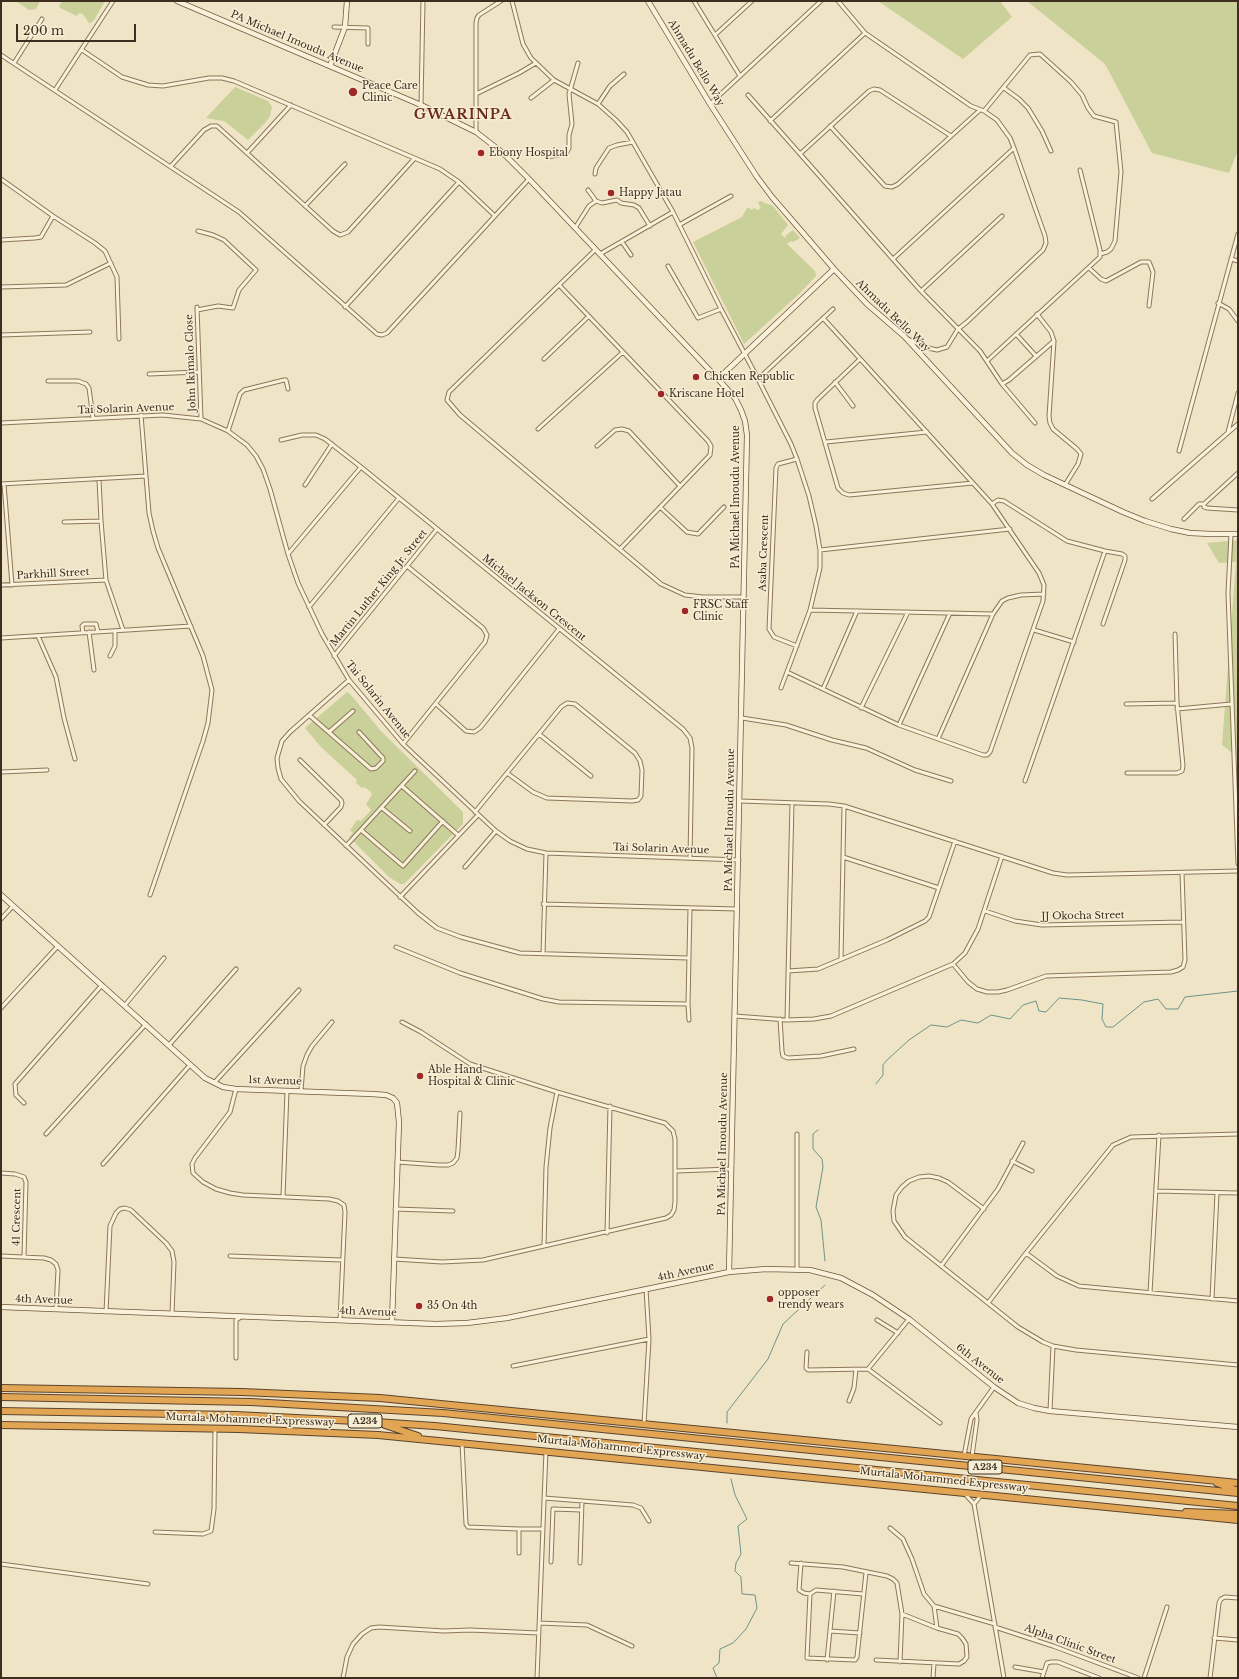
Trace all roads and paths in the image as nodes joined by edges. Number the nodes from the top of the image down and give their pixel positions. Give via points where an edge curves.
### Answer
1 (113, 1) edge
2 (177, 1) edge
3 (347, 1) edge
4 (423, 1) edge
5 (501, 1) edge
6 (512, 1) edge
7 (648, 1) edge
8 (694, 1) edge
9 (752, 1) edge
10 (821, 1) edge
11 (838, 1) edge
12 (42, 19) dead end
13 (334, 27) dead end
14 (345, 27) junction
15 (865, 32) junction
16 (715, 35) junction
17 (368, 44) dead end
18 (82, 50) junction
19 (1, 55) edge
20 (578, 62) dead end
21 (14, 63) junction
22 (536, 63) junction
23 (330, 66) junction
24 (624, 74) dead end
25 (740, 76) junction
26 (554, 80) junction
27 (570, 88) junction
28 (1004, 88) junction
29 (55, 90) junction
30 (476, 94) junction
31 (748, 95) dead end
32 (531, 98) dead end
33 (598, 104) junction
34 (710, 104) junction
35 (291, 105) junction
36 (421, 105) junction
37 (980, 110) junction
38 (984, 111) junction
39 (770, 121) junction
40 (830, 126) junction
41 (476, 132) junction
42 (951, 136) junction
43 (633, 142) junction
44 (1014, 148) junction
45 (1051, 152) dead end
46 (248, 153) junction
47 (800, 154) junction
48 (547, 157) dead end
49 (414, 158) junction
50 (345, 164) dead end
51 (171, 166) junction
52 (1080, 170) dead end
53 (595, 174) dead end
54 (1, 179) edge
55 (529, 179) junction
56 (459, 182) junction
57 (588, 190) dead end
58 (731, 196) dead end
59 (596, 201) junction
60 (305, 206) junction
61 (673, 212) junction
62 (53, 216) junction
63 (494, 216) junction
64 (1002, 216) dead end
65 (679, 225) junction
66 (650, 226) junction
67 (575, 228) junction
68 (198, 231) dead end
69 (1238, 234) edge
70 (1, 240) edge
71 (622, 242) junction
72 (595, 250) junction
73 (599, 254) junction
74 (1100, 254) junction
75 (631, 255) dead end
76 (893, 259) junction
77 (1231, 259) junction
78 (1238, 261) edge
79 (111, 264) junction
80 (668, 266) dead end
81 (1089, 268) junction
82 (834, 270) junction
83 (560, 286) junction
84 (1, 287) edge
85 (921, 291) junction
86 (1218, 304) junction
87 (1149, 306) dead end
88 (345, 307) junction
89 (833, 309) dead end
90 (721, 310) junction
91 (1037, 314) junction
92 (589, 316) junction
93 (823, 318) junction
94 (1238, 321) edge
95 (958, 329) junction
96 (90, 332) dead end
97 (1016, 334) junction
98 (1, 335) edge
99 (904, 336) junction
100 (119, 339) dead end
101 (1054, 341) junction
102 (623, 352) junction
103 (744, 355) junction
104 (1036, 356) junction
105 (544, 359) dead end
106 (860, 359) junction
107 (987, 361) junction
108 (199, 372) junction
109 (149, 374) dead end
110 (718, 379) junction
111 (758, 379) junction
112 (48, 381) dead end
113 (835, 382) junction
114 (1002, 384) junction
115 (288, 389) dead end
116 (1238, 393) edge
117 (853, 406) dead end
118 (141, 415) junction
119 (93, 418) junction
120 (201, 419) junction
121 (1, 423) edge
122 (1035, 423) dead end
123 (1238, 424) edge
124 (538, 429) dead end
125 (228, 431) junction
126 (927, 432) junction
127 (1228, 433) junction
128 (282, 440) dead end
129 (826, 442) junction
130 (332, 444) junction
131 (597, 446) dead end
132 (1178, 451) dead end
133 (797, 459) junction
134 (361, 467) junction
135 (1238, 473) edge
136 (146, 476) junction
137 (99, 480) junction
138 (973, 483) junction
139 (3, 484) edge
140 (305, 485) dead end
141 (1065, 485) junction
142 (680, 486) junction
143 (399, 498) junction
144 (1152, 499) dead end
145 (992, 504) junction
146 (1204, 504) junction
147 (660, 507) junction
148 (724, 507) dead end
149 (1238, 510) edge
150 (1184, 519) dead end
151 (101, 521) junction
152 (64, 522) dead end
153 (437, 529) junction
154 (1010, 529) junction
155 (1231, 534) junction
156 (1238, 534) edge
157 (620, 549) junction
158 (820, 550) junction
159 (1105, 551) junction
160 (288, 554) junction
161 (407, 566) junction
162 (106, 580) junction
163 (12, 584) junction
164 (1, 585) edge
165 (1044, 594) junction
166 (744, 597) junction
167 (309, 607) junction
168 (810, 610) junction
169 (857, 611) junction
170 (908, 612) junction
171 (950, 613) junction
172 (992, 614) junction
173 (1103, 624) dead end
174 (190, 626) junction
175 (559, 629) junction
176 (123, 630) junction
177 (1034, 630) junction
178 (115, 631) junction
179 (89, 632) junction
180 (98, 632) junction
181 (83, 633) junction
182 (1175, 634) dead end
183 (38, 636) junction
184 (1, 638) edge
185 (1074, 642) junction
186 (797, 646) junction
187 (110, 656) dead end
188 (334, 656) junction
189 (94, 670) dead end
190 (787, 672) junction
191 (350, 680) junction
192 (782, 688) dead end
193 (823, 689) junction
194 (1177, 703) junction
195 (436, 704) junction
196 (1126, 704) dead end
197 (1232, 704) junction
198 (861, 708) junction
199 (1177, 709) junction
200 (353, 711) dead end
201 (309, 715) junction
202 (742, 718) junction
203 (899, 725) junction
204 (329, 732) junction
205 (359, 732) dead end
206 (539, 734) junction
207 (938, 739) junction
208 (403, 744) junction
209 (75, 759) dead end
210 (300, 760) dead end
211 (47, 770) dead end
212 (1, 772) edge
213 (415, 772) dead end
214 (507, 773) junction
215 (1127, 773) dead end
216 (591, 776) dead end
217 (951, 781) dead end
218 (1025, 781) dead end
219 (402, 786) junction
220 (740, 802) junction
221 (792, 802) junction
222 (844, 806) junction
223 (382, 808) junction
224 (475, 812) junction
225 (478, 815) junction
226 (443, 821) junction
227 (324, 825) junction
228 (361, 830) junction
229 (410, 831) dead end
230 (496, 831) junction
231 (458, 835) junction
232 (955, 841) junction
233 (346, 846) junction
234 (546, 853) junction
235 (1002, 856) junction
236 (843, 857) junction
237 (690, 858) junction
238 (739, 860) junction
239 (1238, 864) edge
240 (465, 867) dead end
241 (1238, 871) edge
242 (1182, 873) junction
243 (939, 888) junction
244 (1, 895) edge
245 (150, 895) dead end
246 (400, 897) junction
247 (544, 904) junction
248 (13, 906) junction
249 (690, 908) junction
250 (737, 909) junction
251 (985, 911) junction
252 (1, 919) edge
253 (1183, 922) junction
254 (58, 946) junction
255 (396, 947) dead end
256 (543, 954) junction
257 (164, 958) dead end
258 (688, 958) junction
259 (841, 959) junction
260 (953, 964) junction
261 (236, 969) dead end
262 (788, 971) junction
263 (102, 985) junction
264 (299, 990) dead end
265 (688, 1004) junction
266 (125, 1005) junction
267 (1, 1008) edge
268 (735, 1016) junction
269 (780, 1019) junction
270 (689, 1020) dead end
271 (787, 1020) junction
272 (332, 1022) dead end
273 (402, 1022) dead end
274 (146, 1024) junction
275 (169, 1045) junction
276 (854, 1049) dead end
277 (190, 1065) junction
278 (214, 1083) junction
279 (236, 1089) junction
280 (286, 1091) junction
281 (301, 1091) junction
282 (557, 1092) junction
283 (24, 1103) dead end
284 (610, 1106) junction
285 (460, 1113) dead end
286 (46, 1134) dead end
287 (797, 1134) dead end
288 (1238, 1134) edge
289 (1158, 1135) junction
290 (1023, 1143) dead end
291 (1012, 1161) junction
292 (397, 1162) junction
293 (103, 1164) dead end
294 (731, 1169) junction
295 (676, 1171) junction
296 (1032, 1171) dead end
297 (1, 1173) edge
298 (1156, 1190) junction
299 (1217, 1193) junction
300 (1238, 1194) edge
301 (283, 1197) junction
302 (395, 1209) junction
303 (984, 1209) junction
304 (453, 1211) dead end
305 (607, 1233) junction
306 (544, 1246) junction
307 (1026, 1253) junction
308 (1, 1256) edge
309 (230, 1256) dead end
310 (24, 1257) junction
311 (394, 1259) junction
312 (342, 1260) junction
313 (941, 1266) junction
314 (797, 1269) junction
315 (729, 1272) junction
316 (646, 1289) junction
317 (1150, 1293) junction
318 (1212, 1299) junction
319 (1238, 1301) edge
320 (988, 1303) junction
321 (1, 1308) edge
322 (56, 1310) junction
323 (106, 1312) junction
324 (172, 1314) junction
325 (241, 1317) junction
326 (909, 1319) junction
327 (340, 1320) junction
328 (877, 1320) dead end
329 (392, 1322) junction
330 (898, 1333) junction
331 (649, 1339) junction
332 (1053, 1346) junction
333 (807, 1352) dead end
334 (236, 1358) dead end
335 (1238, 1365) edge
336 (513, 1366) dead end
337 (856, 1369) junction
338 (868, 1369) junction
339 (994, 1387) junction
340 (1, 1388) edge
341 (1, 1397) edge
342 (849, 1401) dead end
343 (1050, 1411) junction
344 (1, 1412) edge
345 (976, 1413) junction
346 (574, 1416) junction
347 (517, 1420) junction
348 (376, 1422) junction
349 (940, 1423) dead end
350 (644, 1424) junction
351 (1, 1425) edge
352 (215, 1428) junction
353 (1238, 1428) edge
354 (427, 1439) junction
355 (462, 1443) junction
356 (546, 1451) junction
357 (964, 1456) junction
358 (972, 1456) junction
359 (1206, 1480) junction
360 (1238, 1483) edge
361 (964, 1492) junction
362 (1238, 1492) edge
363 (982, 1494) junction
364 (544, 1498) junction
365 (582, 1501) junction
366 (974, 1504) junction
367 (1238, 1506) edge
368 (582, 1510) junction
369 (1164, 1513) junction
370 (1238, 1514) edge
371 (649, 1520) dead end
372 (1238, 1520) edge
373 (520, 1528) junction
374 (890, 1528) dead end
375 (543, 1529) junction
376 (155, 1532) dead end
377 (519, 1552) dead end
378 (551, 1562) dead end
379 (580, 1563) dead end
380 (790, 1563) dead end
381 (801, 1563) junction
382 (1, 1564) edge
383 (866, 1572) junction
384 (148, 1584) dead end
385 (834, 1591) junction
386 (810, 1594) junction
387 (863, 1594) junction
388 (1238, 1598) edge
389 (934, 1606) junction
390 (1167, 1607) dead end
391 (902, 1614) junction
392 (539, 1622) junction
393 (995, 1625) junction
394 (938, 1628) junction
395 (830, 1631) junction
396 (539, 1633) junction
397 (860, 1633) junction
398 (1214, 1638) junction
399 (1238, 1640) edge
400 (632, 1646) dead end
401 (827, 1660) junction
402 (876, 1660) dead end
403 (900, 1662) junction
404 (934, 1663) junction
405 (1015, 1667) dead end
406 (1044, 1672) junction
407 (343, 1678) edge
408 (537, 1678) edge
409 (933, 1678) edge
410 (1004, 1678) edge
411 (1042, 1678) edge
412 (1099, 1678) edge
413 (1138, 1678) edge
414 (1144, 1678) edge
415 (1210, 1678) edge

1 - 18 street
2 - 23 street, PA Michael Imoudu Avenue
3 - 14 street
4 - 36 street
5 - 30 street via 477,18
6 - 22 street via 523,44
7 - 34 street, Ahmadu Bello Way
8 - 16 street
9 - 16 street
10 - 25 street
11 - 15 street
12 - 21 street
13 - 14 street
14 - 17 street via 368,28
14 - 23 street
15 - 37 street
15 - 39 street
16 - 25 street
18 - 29 street
18 - 35 street via 122,77 134,82 163,86 196,79 222,78
19 - 21 street
20 - 27 street
21 - 29 street
22 - 26 street
22 - 30 street
23 - 36 street, PA Michael Imoudu Avenue
24 - 33 street via 610,86
25 - 34 street
26 - 27 street
26 - 32 street
27 - 33 street
27 - 48 street via 572,124 569,148 563,154
28 - 38 street
28 - 45 street via 1028,108
28 - 74 street via 1030,55 1040,54 1071,82 1094,116 1116,122 1121,172 1115,241 1111,249
29 - 51 street
30 - 41 street
31 - 39 street
33 - 43 street via 616,120
34 - 82 street, Ahmadu Bello Way via 757,177
35 - 46 street
35 - 49 street
36 - 41 street, PA Michael Imoudu Avenue
37 - 38 street
37 - 42 street
38 - 44 street via 997,120
39 - 47 street
40 - 42 street via 874,89 880,90
40 - 42 street via 885,186 892,187
40 - 47 street
41 - 55 street, PA Michael Imoudu Avenue via 503,153
43 - 53 street via 609,148
43 - 61 street
44 - 76 street
44 - 95 street via 1045,236 1045,247
46 - 51 street via 217,126 211,126 204,130
46 - 60 street
47 - 76 street
49 - 56 street via 440,169
49 - 60 street via 348,232 340,235 333,231
50 - 60 street
51 - 88 street via 239,212
52 - 74 street
54 - 62 street
55 - 63 street
55 - 67 street, PA Michael Imoudu Avenue
56 - 63 street
56 - 88 street
57 - 59 street
58 - 65 street
59 - 66 street via 602,203 617,200 634,205 639,208
59 - 67 street via 589,206
61 - 65 street
61 - 66 street
62 - 70 street via 41,236
62 - 79 street via 96,243 105,251
63 - 88 street via 387,333 377,334
64 - 85 street
65 - 90 street
66 - 71 street
67 - 72 street, PA Michael Imoudu Avenue
68 - 108 street, John Ikimalo Close via 224,240 256,270 239,290 233,308 218,306 197,309
69 - 77 street
71 - 73 street
71 - 75 street
72 - 73 street, PA Michael Imoudu Avenue
72 - 83 street
73 - 110 street, PA Michael Imoudu Avenue
74 - 81 street
76 - 85 street
77 - 78 street
77 - 86 street
79 - 84 street via 66,285
79 - 100 street via 117,277
80 - 90 street via 698,318
81 - 87 street via 1106,281 1141,262 1148,262 1153,272
81 - 91 street
82 - 99 street, Ahmadu Bello Way via 867,304
82 - 103 street
83 - 92 street
83 - 157 street via 449,392 447,400 460,415
85 - 95 street
86 - 94 street via 1229,309
86 - 132 street
89 - 93 street
90 - 103 street
91 - 97 street
91 - 101 street via 1051,332
92 - 102 street
92 - 105 street
93 - 106 street
93 - 111 street
95 - 99 street via 950,343 942,350 924,347
95 - 107 street
96 - 98 street
97 - 104 street
97 - 107 street
99 - 141 street, Ahmadu Bello Way via 1012,453 1027,465
101 - 104 street
101 - 141 street via 1050,423 1053,429 1081,454
102 - 124 street
102 - 142 street via 711,446 710,455
103 - 110 street
103 - 111 street
104 - 114 street
106 - 113 street
106 - 126 street
107 - 114 street
108 - 109 street
108 - 120 street, John Ikimalo Close
110 - 166 street, PA Michael Imoudu Avenue via 735,398 745,421 747,435
111 - 133 street
112 - 119 street via 78,381 86,384 89,388
113 - 117 street
113 - 129 street via 815,403
114 - 122 street
115 - 125 street via 284,380 244,390 240,394
116 - 127 street
118 - 119 street, Tai Solarin Avenue
118 - 120 street, Tai Solarin Avenue
118 - 136 street
119 - 121 street, Tai Solarin Avenue
120 - 125 street, Tai Solarin Avenue
123 - 127 street
125 - 160 street, Tai Solarin Avenue via 247,445 263,469
126 - 129 street
126 - 138 street
127 - 144 street
128 - 130 street, Michael Jackson Crescent via 302,435 316,435
129 - 138 street via 838,488 849,495
130 - 134 street, Michael Jackson Crescent
130 - 140 street
131 - 142 street via 615,430 629,431
133 - 158 street via 809,496
133 - 186 street, Asaba Crescent via 778,464 776,468 769,629 774,637
134 - 143 street, Michael Jackson Crescent
134 - 160 street
135 - 146 street
136 - 137 street
136 - 174 street via 149,513 158,548
137 - 139 street
137 - 151 street
138 - 145 street
139 - 163 street
141 - 155 street, Ahmadu Bello Way via 1123,512 1171,529
142 - 147 street
143 - 153 street, Michael Jackson Crescent
143 - 167 street
145 - 154 street
145 - 159 street via 1004,500 1068,541
146 - 149 street via 1207,508
146 - 150 street via 1199,504
147 - 148 street via 687,532 698,534
147 - 157 street
151 - 152 street
151 - 162 street
153 - 161 street, Martin Luther King Jr. Street
153 - 175 street, Michael Jackson Crescent
154 - 158 street
154 - 165 street via 1039,573 1044,585
155 - 156 street, Ahmadu Bello Way
155 - 197 street via 1228,593
157 - 166 street via 661,584 672,590 685,595 703,597
158 - 168 street via 820,568
159 - 173 street via 1122,554 1125,560
159 - 185 street
160 - 167 street, Tai Solarin Avenue
161 - 188 street, Martin Luther King Jr. Street
161 - 195 street via 483,628 487,635 485,642
162 - 163 street, Parkhill Street
162 - 176 street
163 - 164 street, Parkhill Street
165 - 172 street via 1008,598 1002,601
165 - 177 street
166 - 202 street, PA Michael Imoudu Avenue
167 - 188 street, Tai Solarin Avenue
168 - 169 street
168 - 186 street
169 - 170 street
169 - 193 street
170 - 171 street
170 - 198 street
171 - 172 street
171 - 203 street
172 - 207 street
174 - 176 street
174 - 245 street via 210,677 211,704 203,741
175 - 195 street via 480,728 474,732 466,731
175 - 237 street, Michael Jackson Crescent via 650,701 690,738
176 - 178 street
177 - 185 street
177 - 207 street via 988,755
178 - 180 street
178 - 187 street via 115,646
179 - 180 street
179 - 181 street
179 - 189 street
180 - 181 street via 96,624 84,624
181 - 183 street
182 - 194 street
183 - 184 street
183 - 209 street via 56,677
185 - 218 street
186 - 190 street
188 - 191 street, Tai Solarin Avenue
190 - 192 street
190 - 193 street
191 - 201 street
191 - 208 street, Tai Solarin Avenue
193 - 198 street
194 - 196 street
194 - 199 street
195 - 208 street
197 - 199 street
197 - 239 street
198 - 203 street
199 - 215 street via 1182,771
200 - 204 street
201 - 204 street
201 - 227 street via 282,741 277,758 278,768 281,779 289,790
202 - 217 street via 786,725 866,748 915,770
202 - 220 street, PA Michael Imoudu Avenue
203 - 207 street
204 - 205 street via 371,769 376,768 383,758
206 - 214 street
206 - 214 street via 561,707 567,703 575,704 635,753 642,770 641,796 632,802 547,798 533,792
206 - 216 street
208 - 224 street, Tai Solarin Avenue
210 - 227 street via 342,800 341,807
211 - 212 street
213 - 219 street
214 - 224 street
219 - 223 street
219 - 226 street
220 - 221 street
220 - 238 street, PA Michael Imoudu Avenue
221 - 222 street
221 - 262 street
222 - 232 street
222 - 236 street
223 - 228 street
223 - 229 street
224 - 225 street, Tai Solarin Avenue
225 - 230 street, Tai Solarin Avenue
225 - 231 street
226 - 228 street via 403,866
226 - 231 street
227 - 233 street
228 - 233 street
230 - 234 street, Tai Solarin Avenue via 527,849
230 - 240 street
231 - 246 street
232 - 235 street
232 - 243 street
233 - 246 street
234 - 237 street, Tai Solarin Avenue
234 - 247 street
235 - 242 street via 1053,873 1067,875
235 - 251 street
236 - 243 street
236 - 259 street
237 - 238 street, Tai Solarin Avenue
238 - 250 street, PA Michael Imoudu Avenue
241 - 242 street
242 - 253 street
243 - 259 street via 929,917 925,921
244 - 248 street, 1st Avenue
246 - 256 street via 437,928 502,949
247 - 249 street
247 - 256 street
248 - 252 street
248 - 254 street, 1st Avenue
249 - 250 street
249 - 258 street
250 - 268 street, PA Michael Imoudu Avenue
251 - 253 street, JJ Okocha Street via 1015,922 1042,925
251 - 260 street via 971,944
253 - 260 street via 1185,960 1183,966 1171,972 1046,976 1007,990 987,992 977,989 968,982
254 - 263 street, 1st Avenue
254 - 267 street
255 - 265 street via 460,973 543,999 559,1002
256 - 258 street
257 - 266 street
258 - 265 street
259 - 262 street via 818,969
260 - 271 street via 832,1016 814,1020
261 - 275 street
262 - 271 street
263 - 266 street, 1st Avenue
263 - 283 street via 15,1084 16,1095
264 - 278 street
265 - 270 street
266 - 274 street, 1st Avenue
268 - 269 street
268 - 294 street, PA Michael Imoudu Avenue
269 - 271 street
269 - 276 street via 783,1056 821,1056
272 - 281 street via 307,1055 303,1066
273 - 282 street via 470,1064
274 - 275 street, 1st Avenue
274 - 286 street
275 - 277 street, 1st Avenue
277 - 278 street, 1st Avenue
277 - 293 street
278 - 279 street, 1st Avenue
279 - 280 street, 1st Avenue
279 - 301 street via 230,1112 195,1158 192,1164 193,1172 203,1182 230,1193 243,1196
280 - 281 street, 1st Avenue
280 - 301 street
281 - 292 street, 1st Avenue via 386,1095 393,1098 399,1111
282 - 284 street
282 - 306 street via 546,1167
284 - 295 street via 665,1123 670,1127 675,1139
284 - 305 street
285 - 292 street via 457,1158 453,1162 438,1165
287 - 314 street
288 - 289 street
289 - 298 street
289 - 307 street via 1131,1137 1113,1145
290 - 291 street
291 - 296 street
291 - 303 street via 998,1189
292 - 302 street, 1st Avenue
294 - 295 street
294 - 315 street, PA Michael Imoudu Avenue
295 - 305 street via 676,1202 671,1215
297 - 310 street, 41 Crescent via 24,1177 26,1182
298 - 299 street
298 - 317 street
299 - 300 street
299 - 318 street
301 - 312 street via 329,1199 344,1205
302 - 304 street
302 - 311 street, 1st Avenue
303 - 313 street
303 - 313 street via 939,1178 919,1177 902,1187 896,1195 894,1221 910,1241
305 - 306 street
306 - 311 street via 472,1261
307 - 317 street via 1057,1276 1079,1286
307 - 320 street
308 - 310 street, 41 Crescent
309 - 312 street
310 - 322 street, 41 Crescent via 44,1258 56,1264
311 - 329 street, 1st Avenue
312 - 327 street
313 - 320 street
314 - 315 street, 6th Avenue
314 - 326 street, 6th Avenue via 828,1274 848,1281
315 - 316 street, 4th Avenue
316 - 329 street, 4th Avenue via 485,1321 436,1324
316 - 331 street
317 - 318 street
318 - 319 street
320 - 332 street via 1032,1337
321 - 322 street, 4th Avenue
322 - 323 street, 4th Avenue
323 - 324 street, 4th Avenue
323 - 324 street via 110,1226 116,1213 125,1208 172,1251
324 - 325 street, 4th Avenue
325 - 327 street, 4th Avenue
325 - 334 street via 236,1320
326 - 330 street
326 - 339 street, 6th Avenue
327 - 329 street, 4th Avenue
328 - 330 street
330 - 338 street
331 - 336 street
331 - 350 street
332 - 335 street
332 - 343 street
333 - 337 street via 808,1370
337 - 338 street
337 - 342 street via 854,1388
338 - 349 street
339 - 343 street, 6th Avenue via 1018,1403
339 - 345 street
340 - 346 highway via 320,1395 434,1402
341 - 347 highway, Murtala Mohammed Expressway / A234 via 312,1404
343 - 353 street, 6th Avenue
344 - 348 highway, Murtala Mohammed Expressway / A234 via 236,1415
345 - 357 street via 971,1419
345 - 358 street
346 - 347 highway
346 - 350 highway
347 - 362 highway, Murtala Mohammed Expressway / A234
348 - 354 highway
348 - 367 highway, Murtala Mohammed Expressway / A234
350 - 357 highway
351 - 352 highway, Murtala Mohammed Expressway
352 - 354 highway, Murtala Mohammed Expressway
352 - 376 street via 214,1509 211,1531 203,1534
354 - 355 highway, Murtala Mohammed Expressway
355 - 356 highway, Murtala Mohammed Expressway
355 - 373 street via 466,1524
356 - 361 highway, Murtala Mohammed Expressway
356 - 364 street
357 - 358 highway
358 - 359 highway
359 - 360 highway
359 - 362 highway
361 - 363 highway, Murtala Mohammed Expressway
361 - 366 street
363 - 366 street
363 - 369 highway, Murtala Mohammed Expressway
364 - 365 street
364 - 375 street
365 - 368 street
365 - 371 street via 633,1505 640,1508
366 - 393 street
368 - 378 street via 553,1509
368 - 379 street
369 - 370 highway
369 - 372 highway, Murtala Mohammed Expressway
373 - 375 street
373 - 377 street
374 - 389 street via 903,1539 924,1594
375 - 392 street
380 - 381 street
381 - 383 street
381 - 386 street via 799,1590
382 - 384 street
383 - 387 street
383 - 391 street via 887,1576 897,1583
385 - 386 street via 816,1590
385 - 387 street
385 - 395 street
386 - 401 street via 807,1658
387 - 397 street
388 - 398 street via 1221,1599
389 - 393 street, Alpha Clinic Street
389 - 394 street
390 - 414 street
391 - 394 street
391 - 403 street
392 - 396 street
392 - 400 street via 587,1625
393 - 410 street
393 - 413 street, Alpha Clinic Street
394 - 404 street via 958,1634 966,1644 967,1657 959,1664
395 - 397 street
395 - 401 street
396 - 407 street via 371,1628 353,1644 347,1657
396 - 408 street
397 - 401 street via 855,1660
398 - 399 street
398 - 415 street
402 - 403 street
403 - 404 street
404 - 409 street
405 - 406 street
406 - 411 street
406 - 412 street via 1047,1663 1058,1662

